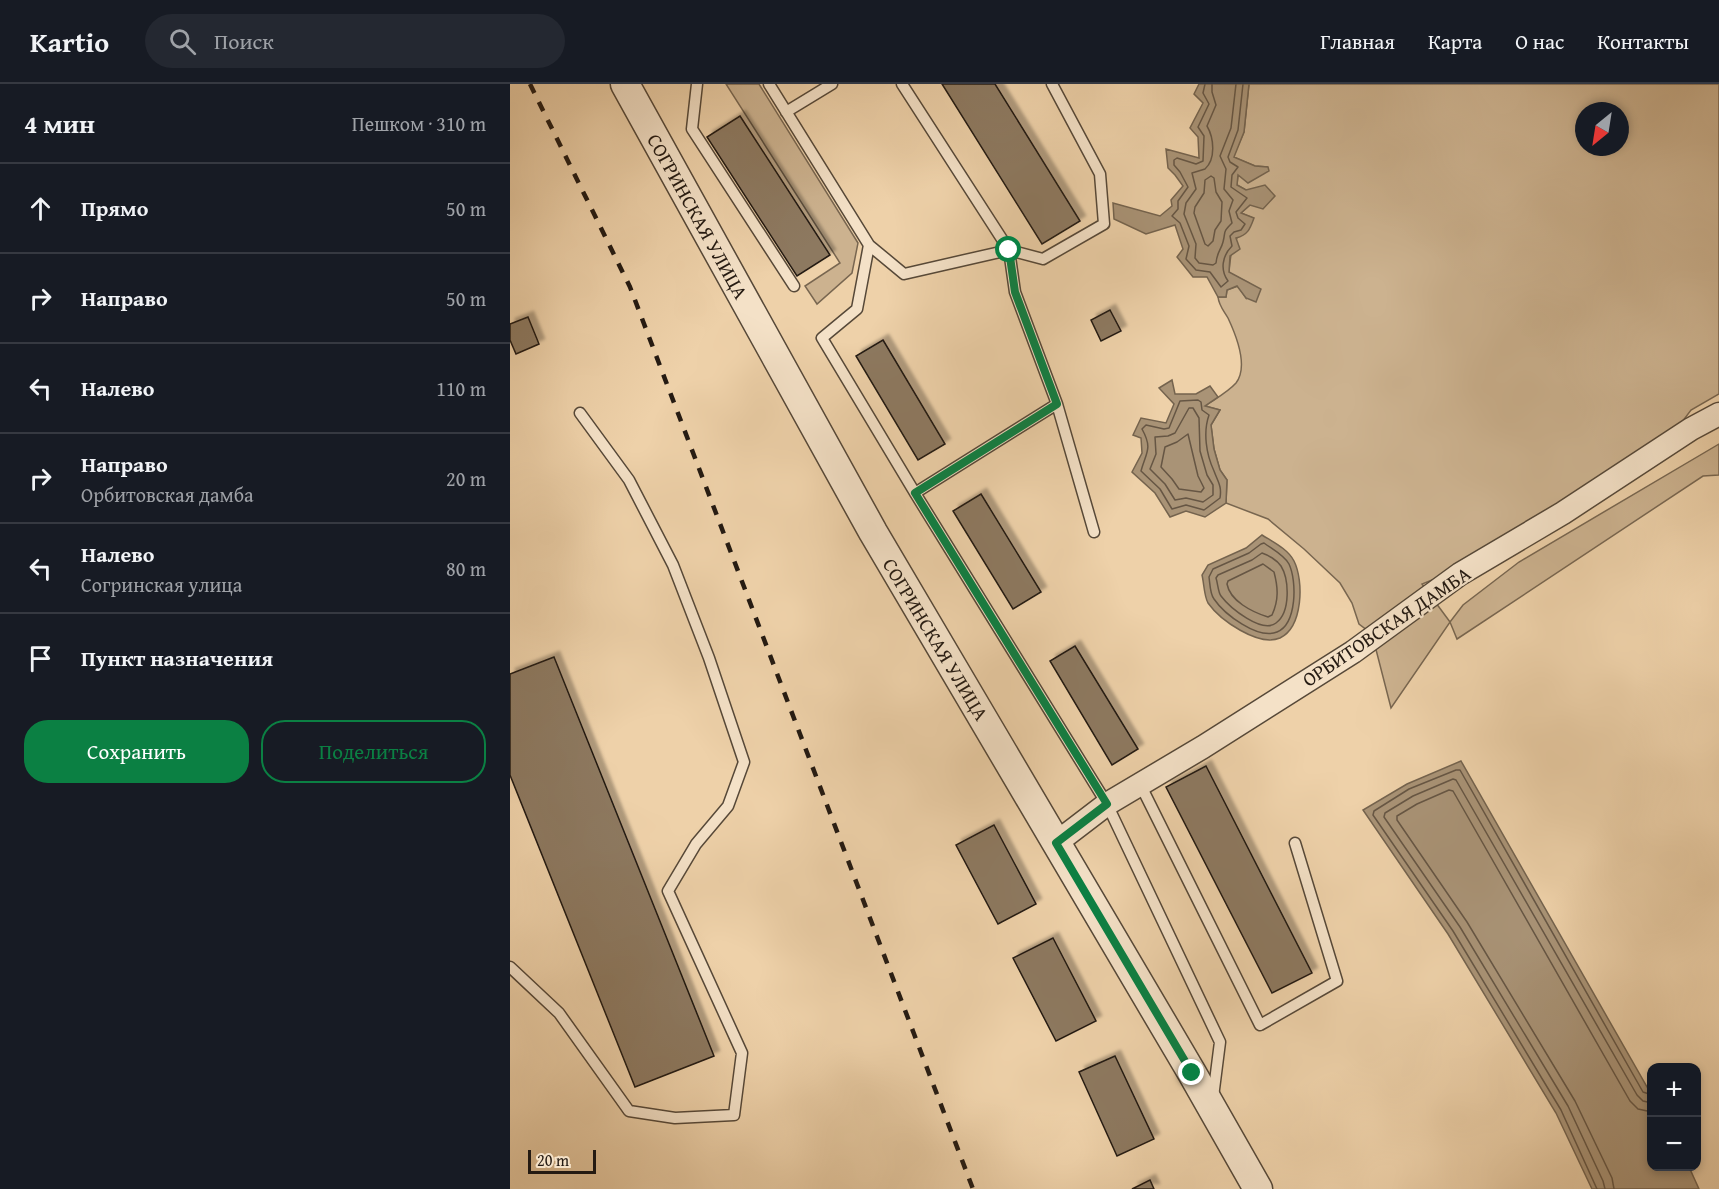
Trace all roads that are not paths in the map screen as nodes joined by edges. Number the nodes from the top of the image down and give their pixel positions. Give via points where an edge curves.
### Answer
1 (625, 84) edge
2 (697, 84) edge
3 (769, 84) edge
4 (832, 84) edge
5 (902, 84) edge
6 (1052, 84) edge
7 (786, 112) junction
8 (869, 245) junction
9 (1009, 250) junction
10 (794, 286) dead end
11 (1057, 404) junction
12 (580, 413) dead end
13 (1719, 414) edge
14 (915, 493) junction
15 (1094, 532) dead end
16 (1140, 784) junction
17 (1107, 804) junction
18 (1056, 843) junction
19 (1295, 843) dead end
20 (510, 968) edge
21 (1212, 1109) junction
22 (1258, 1189) edge

1 - 18 street, СОГРИНСКАЯ УЛИЦА via 873,532
2 - 10 lane via 692,129
3 - 7 lane
4 - 7 lane
5 - 9 lane
6 - 9 lane via 1100,174 1104,224 1043,259
7 - 8 lane
8 - 9 lane via 904,274
8 - 14 lane via 856,309 822,338
9 - 11 lane via 1015,292
11 - 14 lane
11 - 15 lane
12 - 20 lane via 629,480 673,565 744,762 728,806 696,844 668,891 742,1053 735,1115 675,1118 629,1111 559,1013
13 - 16 street, ОРБИТОВСКАЯ ДАМБА via 1460,574 1353,652
14 - 17 lane
16 - 17 street, ОРБИТОВСКАЯ ДАМБА
16 - 19 lane via 1260,1025 1337,981
17 - 18 street, ОРБИТОВСКАЯ ДАМБА
17 - 21 lane via 1220,1042
18 - 21 street, СОГРИНСКАЯ УЛИЦА
21 - 22 street, СОГРИНСКАЯ УЛИЦА

